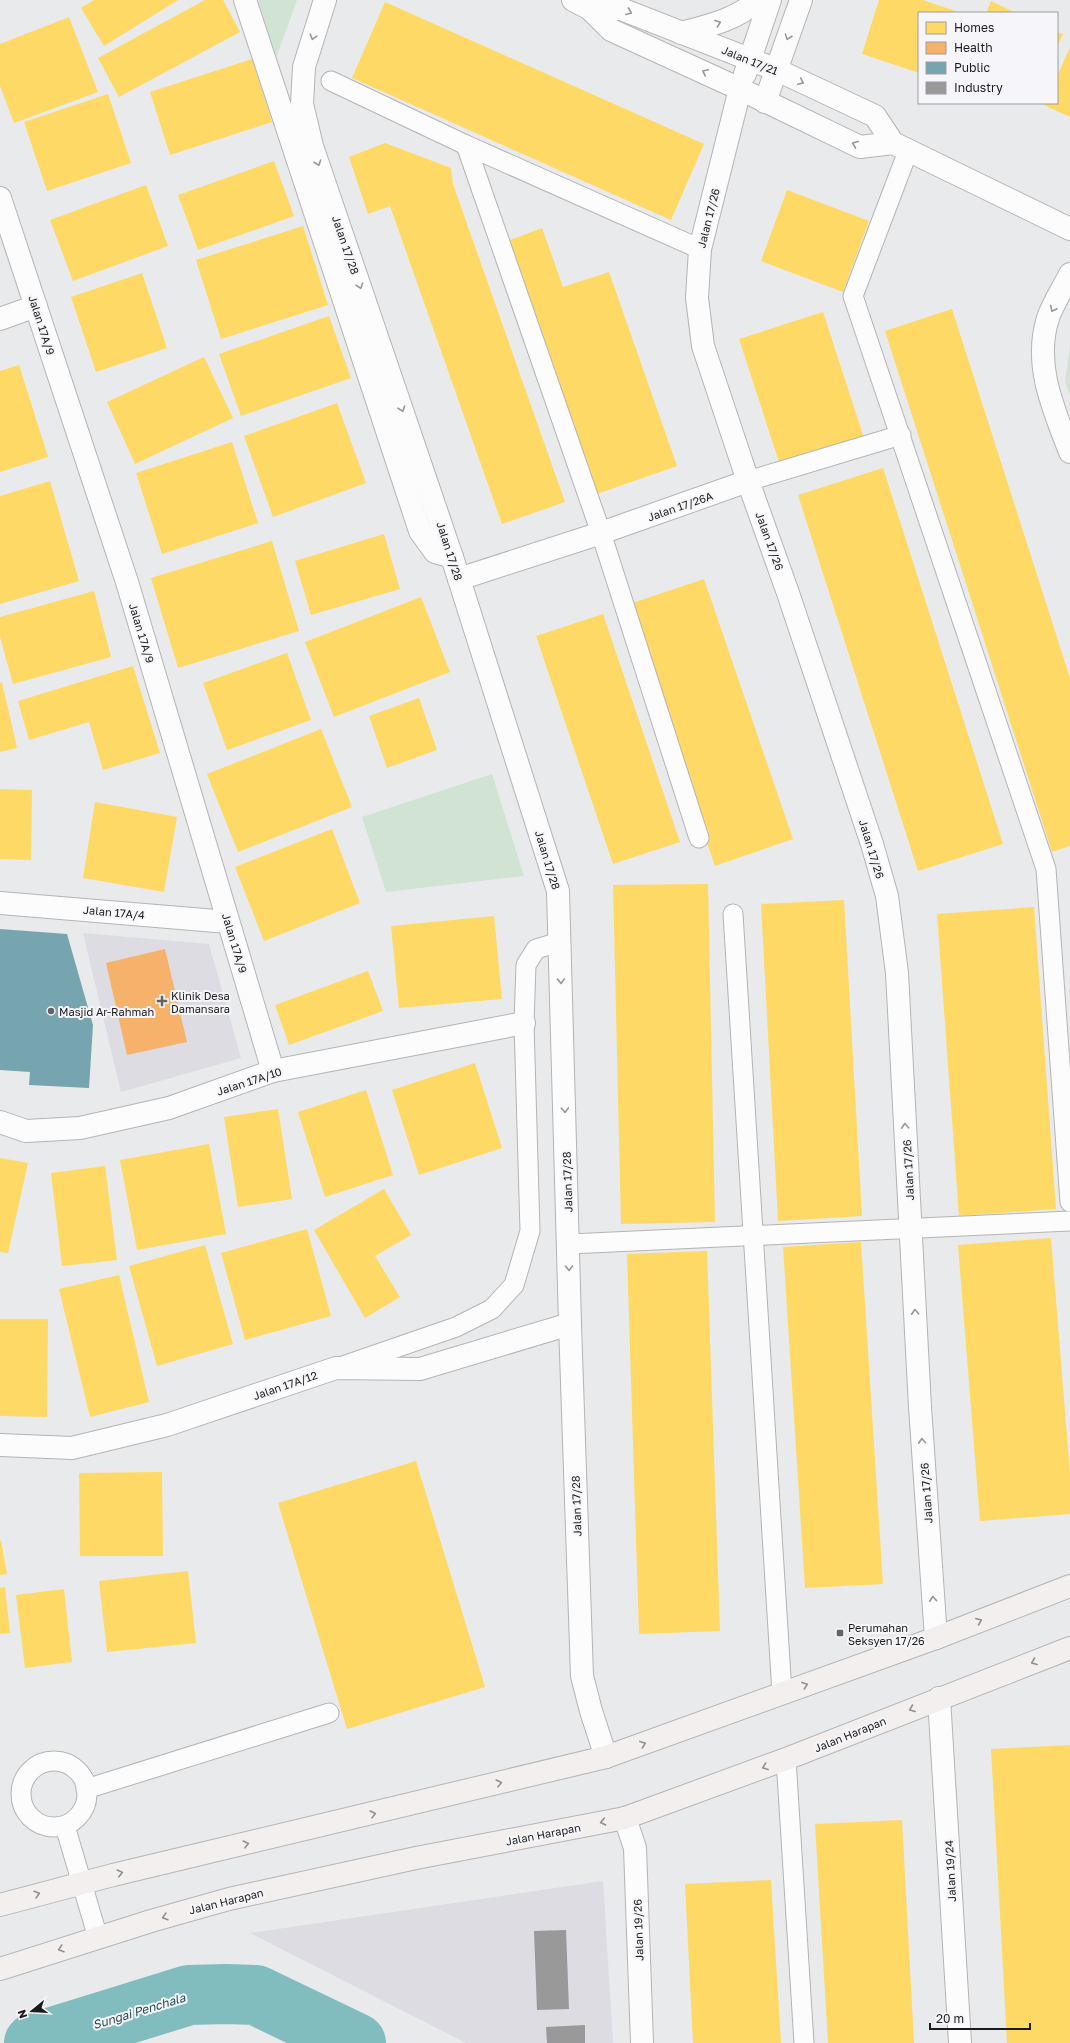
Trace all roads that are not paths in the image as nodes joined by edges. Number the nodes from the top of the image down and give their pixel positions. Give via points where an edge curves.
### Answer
1 (246, 0) edge
2 (325, 0) edge
3 (758, 0) edge
4 (770, 0) edge
5 (801, 0) edge
6 (582, 5) edge
7 (681, 33) junction
8 (750, 60) junction
9 (777, 70) junction
10 (331, 81) dead end
11 (740, 89) junction
12 (765, 102) junction
13 (466, 145) junction
14 (901, 147) junction
15 (0, 198) edge
16 (1070, 229) edge
17 (700, 249) junction
18 (1070, 274) edge
19 (36, 306) junction
20 (0, 319) edge
21 (901, 435) junction
22 (1070, 452) edge
23 (748, 482) junction
24 (601, 533) junction
25 (452, 557) junction
26 (459, 579) junction
27 (699, 838) dead end
28 (0, 903) edge
29 (733, 914) dead end
30 (228, 922) junction
31 (559, 942) junction
32 (524, 1023) junction
33 (273, 1071) junction
34 (0, 1122) edge
35 (1070, 1202) edge
36 (1070, 1221) edge
37 (911, 1227) junction
38 (753, 1236) junction
39 (569, 1244) junction
40 (570, 1324) junction
41 (336, 1368) junction
42 (0, 1445) edge
43 (1070, 1586) edge
44 (936, 1638) junction
45 (1070, 1648) edge
46 (782, 1693) junction
47 (939, 1698) junction
48 (330, 1713) dead end
49 (606, 1757) junction
50 (786, 1759) junction
51 (86, 1789) junction
52 (625, 1818) junction
53 (65, 1826) junction
54 (82, 1883) junction
55 (0, 1905) edge
56 (98, 1938) junction
57 (0, 1969) edge
58 (642, 2043) edge
59 (804, 2043) edge
60 (960, 2043) edge

1 - 25 street via 420,531 435,552
2 -> 25 street, Jalan 17/28 via 304,67 302,104 312,146
7 -> 3 street via 718,23 747,10
4 - 8 street, Jalan 17/26
5 -> 9 street
6 -> 7 street, Jalan 17/21 via 621,9
11 -> 6 street, Jalan 17/21 via 611,30
7 - 8 street, Jalan 17/21
8 - 9 street, Jalan 17/21
8 - 11 street, Jalan 17/26
9 - 12 street
9 -> 14 street, Jalan 17/21 via 875,116
10 - 13 lane
11 - 12 street, Jalan 17/21
11 - 17 street, Jalan 17/26
14 -> 12 street, Jalan 17/21 via 860,147
13 - 17 lane
13 - 24 lane
14 - 16 street
14 - 21 lane via 853,296
15 - 19 street, Jalan 17A/9
17 - 23 street, Jalan 17/26 via 697,298 703,346
18 -> 22 street via 1048,318 1042,353 1046,390
19 - 20 street
19 - 30 street, Jalan 17A/9 via 127,582
21 - 23 lane, Jalan 17/26A
21 - 35 lane via 1046,869
23 - 24 street, Jalan 17/26A
37 -> 23 street, Jalan 17/26 via 897,974 887,896 791,601
24 - 26 street, Jalan 17/26A
24 - 27 lane
25 - 26 street, Jalan 17/28
26 - 31 street, Jalan 17/28 via 558,890
28 - 30 street, Jalan 17A/4
29 - 38 lane
30 - 33 street, Jalan 17A/9
31 - 32 lane via 536,949 526,965
31 -> 39 street, Jalan 17/28
32 - 33 street, Jalan 17A/10
32 - 41 lane via 530,1231 514,1285 492,1309 456,1327
33 - 34 street, Jalan 17A/10 via 169,1108 80,1128 26,1131
36 - 37 lane
37 - 38 lane
44 -> 37 street, Jalan 17/26
38 - 39 lane
38 - 46 lane
39 -> 40 street, Jalan 17/28
40 - 41 street, Jalan 17A/12 via 420,1369
40 - 49 street, Jalan 17/28 via 582,1676
41 - 42 street, Jalan 17A/12 via 167,1425 72,1448
44 -> 43 main road
46 -> 44 main road
45 -> 47 main road, Jalan Harapan
49 -> 46 main road
47 -> 50 main road, Jalan Harapan
47 - 60 street, Jalan 19/24
48 - 51 lane
54 -> 49 main road
50 -> 52 main road, Jalan Harapan
50 - 59 lane
51 - 53 lane via 82,1811 75,1820
51 - 53 lane via 83,1778 75,1770 66,1763 56,1761 45,1762 36,1767 23,1782 22,1803 33,1820 43,1826
52 -> 56 main road, Jalan Harapan via 416,1858 230,1899
52 - 58 street, Jalan 19/26 via 635,1848
53 - 54 lane
55 -> 54 main road
54 - 56 lane
56 -> 57 main road, Jalan Harapan

